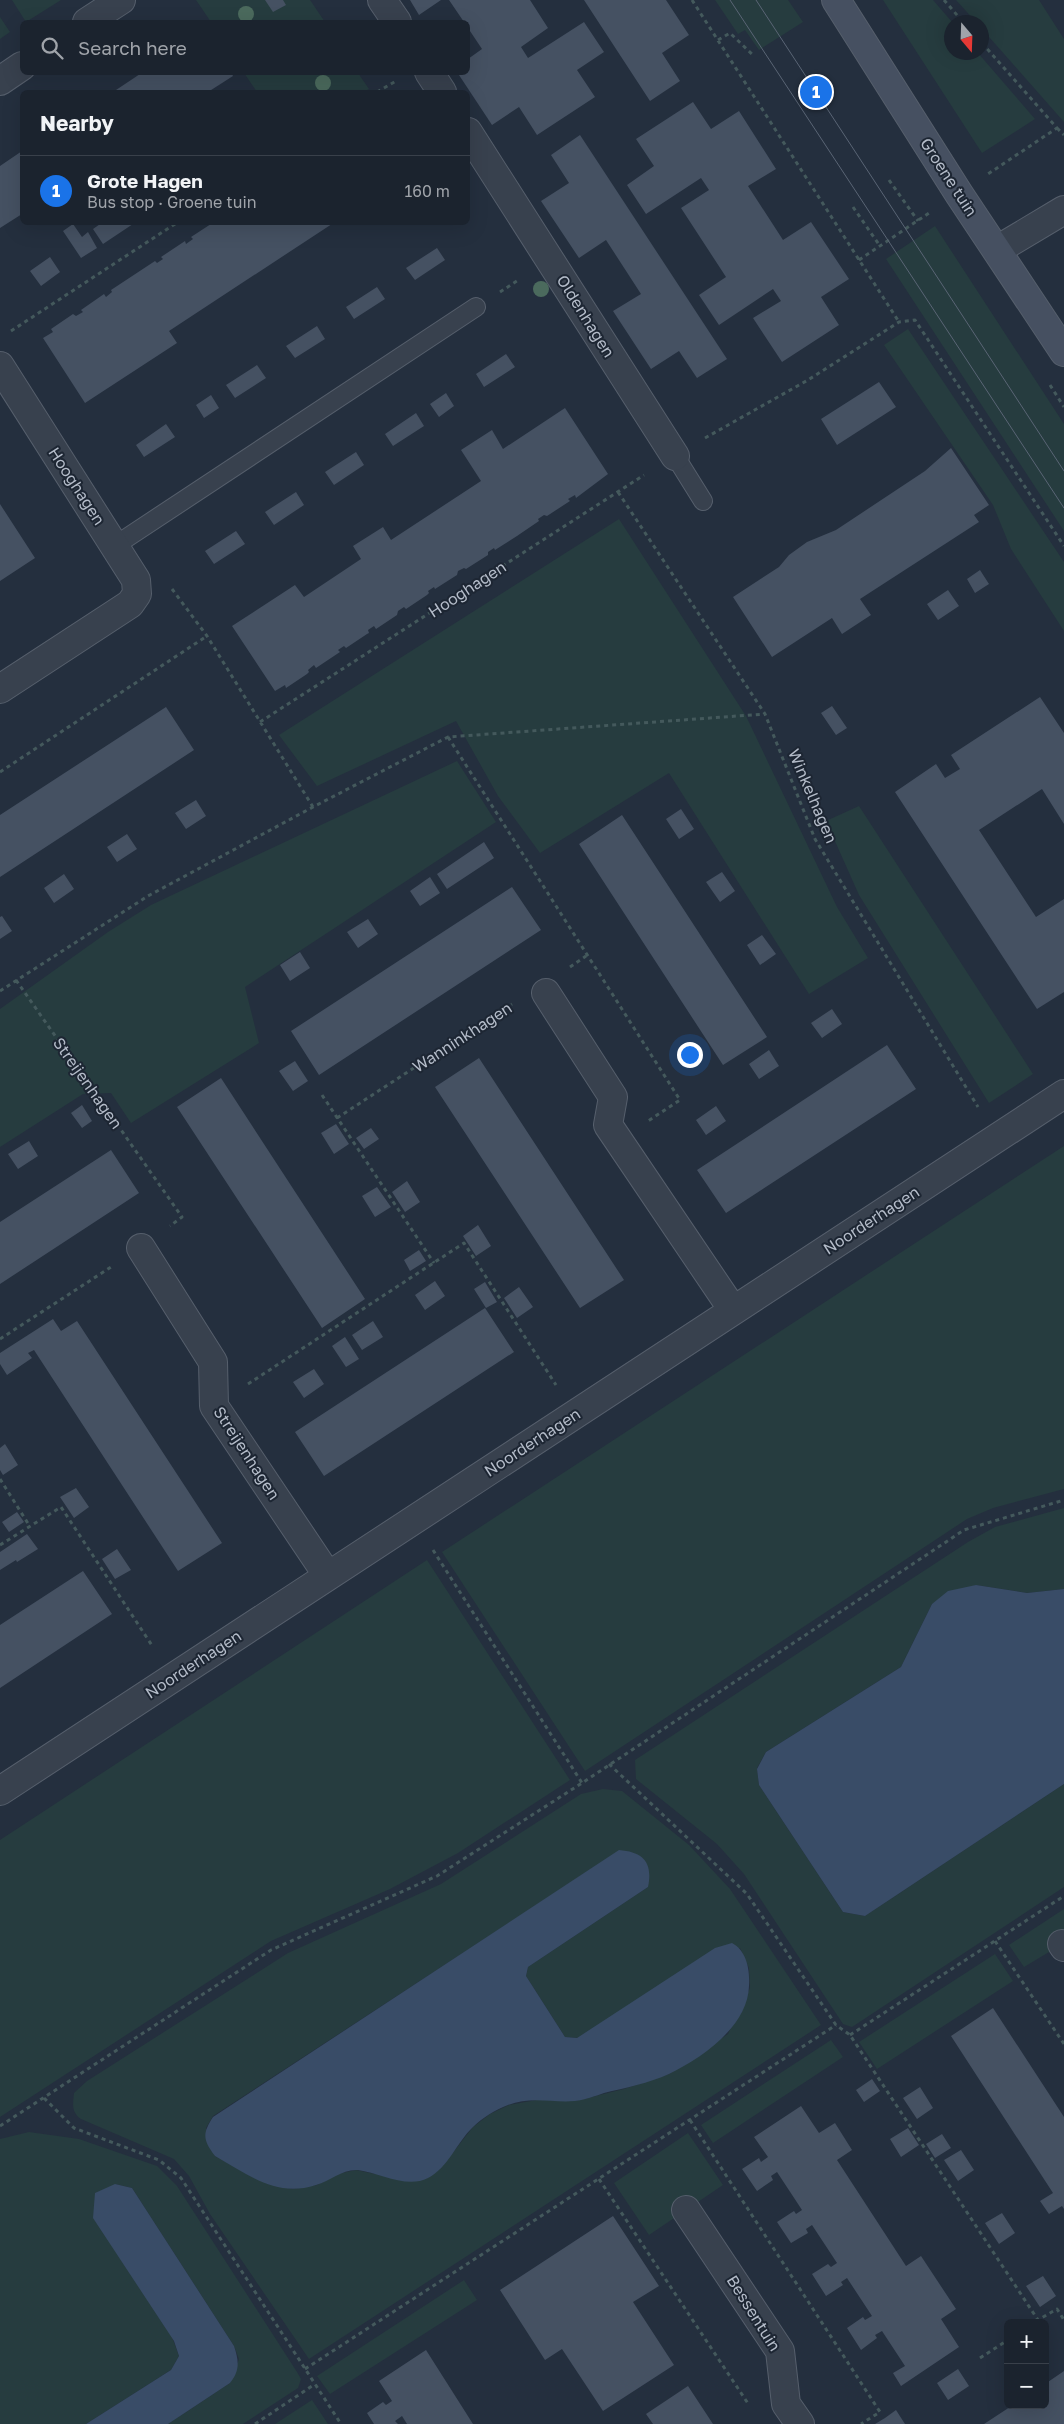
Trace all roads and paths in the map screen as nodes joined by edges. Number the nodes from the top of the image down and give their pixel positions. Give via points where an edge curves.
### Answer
1 (121, 0) edge
2 (382, 0) edge
3 (692, 0) edge
4 (836, 0) edge
5 (944, 0) edge
6 (958, 15) edge
7 (90, 20) edge
8 (396, 20) edge
9 (718, 40) junction
10 (754, 56) dead end
11 (20, 67) edge
12 (431, 75) edge
13 (0, 80) edge
14 (441, 90) edge
15 (1057, 128) dead end
16 (470, 135) edge
17 (1064, 135) edge
18 (889, 180) dead end
19 (853, 207) dead end
20 (1064, 210) edge
21 (918, 221) dead end
22 (173, 225) edge
23 (880, 246) dead end
24 (997, 250) junction
25 (550, 259) junction
26 (476, 307) joint
27 (899, 322) junction
28 (8, 333) dead end
29 (1064, 352) edge
30 (0, 366) edge
31 (675, 456) junction
32 (618, 492) junction
33 (703, 502) dead end
34 (116, 545) junction
35 (1064, 546) edge
36 (136, 580) junction
37 (207, 636) junction
38 (0, 689) edge
39 (765, 714) junction
40 (260, 722) junction
41 (448, 738) junction
42 (0, 772) edge
43 (313, 807) junction
44 (586, 956) junction
45 (563, 971) dead end
46 (16, 980) junction
47 (0, 991) edge
48 (546, 993) dead end
49 (516, 1002) dead end
50 (1064, 1094) edge
51 (322, 1096) dead end
52 (337, 1118) junction
53 (997, 1137) junction
54 (618, 1140) junction
55 (141, 1248) junction
56 (434, 1263) junction
57 (733, 1310) junction
58 (0, 1339) edge
59 (214, 1406) junction
60 (575, 1414) junction
61 (0, 1479) edge
62 (1064, 1500) edge
63 (414, 1520) junction
64 (30, 1525) junction
65 (0, 1545) edge
66 (328, 1576) junction
67 (173, 1677) junction
68 (609, 1764) junction
69 (582, 1783) junction
70 (0, 1790) edge
71 (1064, 1896) edge
72 (995, 1941) junction
73 (836, 2025) junction
74 (850, 2035) junction
75 (1064, 2044) edge
76 (44, 2098) junction
77 (690, 2120) junction
78 (0, 2126) edge
79 (599, 2179) junction
80 (686, 2210) dead end
81 (1037, 2319) edge
82 (1040, 2319) edge
83 (1064, 2320) edge
84 (1004, 2343) edge
85 (980, 2358) dead end
86 (305, 2369) junction
87 (315, 2384) junction
88 (793, 2414) edge
89 (255, 2424) edge
90 (341, 2424) edge
91 (861, 2424) edge

1 - 7 street
2 - 8 street
3 - 9 path
4 - 24 street, Groene tuin
5 - 6 path
9 - 10 path via 730,33
9 - 27 path
11 - 13 street
12 - 14 street
15 - 17 path
16 - 25 street, Oldenhagen
18 - 21 path
19 - 23 path
20 - 24 street
22 - 28 path
24 - 29 street, Groene tuin
25 - 26 path
25 - 31 street, Oldenhagen
26 - 34 lane
27 - 31 path, Hooghagen via 808,380
27 - 35 path via 915,320
30 - 34 street, Hooghagen
31 - 32 path, Hooghagen
31 - 33 lane, Oldenhagen
32 - 39 path, Winkelhagen
32 - 40 path, Hooghagen
34 - 36 street, Hooghagen
36 - 37 path via 163,576
36 - 38 street via 137,594 130,604
37 - 40 path
37 - 42 path
39 - 41 path
39 - 53 path, Winkelhagen via 814,839
40 - 43 path
41 - 43 path
41 - 44 path
43 - 46 path via 148,896
44 - 45 path
44 - 54 path via 680,1100
46 - 47 path
46 - 55 path, Streijenhagen via 182,1217
48 - 54 street via 613,1097 608,1125
49 - 52 path, Wanninkhagen
50 - 53 street, Noorderhagen
51 - 52 path
52 - 56 path
53 - 57 street, Noorderhagen
54 - 57 street
55 - 58 path, Streijenhagen
55 - 59 street, Streijenhagen via 213,1362
56 - 59 path
56 - 60 path via 464,1243
57 - 60 street, Noorderhagen
59 - 66 street, Streijenhagen
60 - 63 street, Noorderhagen
61 - 64 path
62 - 68 path via 964,1530
63 - 66 street, Noorderhagen
63 - 69 path
64 - 65 path
64 - 67 path via 61,1507
66 - 67 street, Noorderhagen
67 - 70 street, Noorderhagen
68 - 69 path
68 - 73 path via 747,1894
69 - 76 path via 437,1876 271,1950
71 - 72 path
72 - 74 path
72 - 75 path
73 - 74 path
73 - 77 path
74 - 81 path
76 - 78 path
76 - 86 path via 74,2128 159,2160 181,2178
77 - 79 path
77 - 91 path via 880,2412
79 - 86 path
79 - 88 path via 754,2413
80 - 88 street, Bessentuin via 780,2351
82 - 83 path via 1057,2309
84 - 85 path
86 - 87 path
87 - 89 path
87 - 90 path

